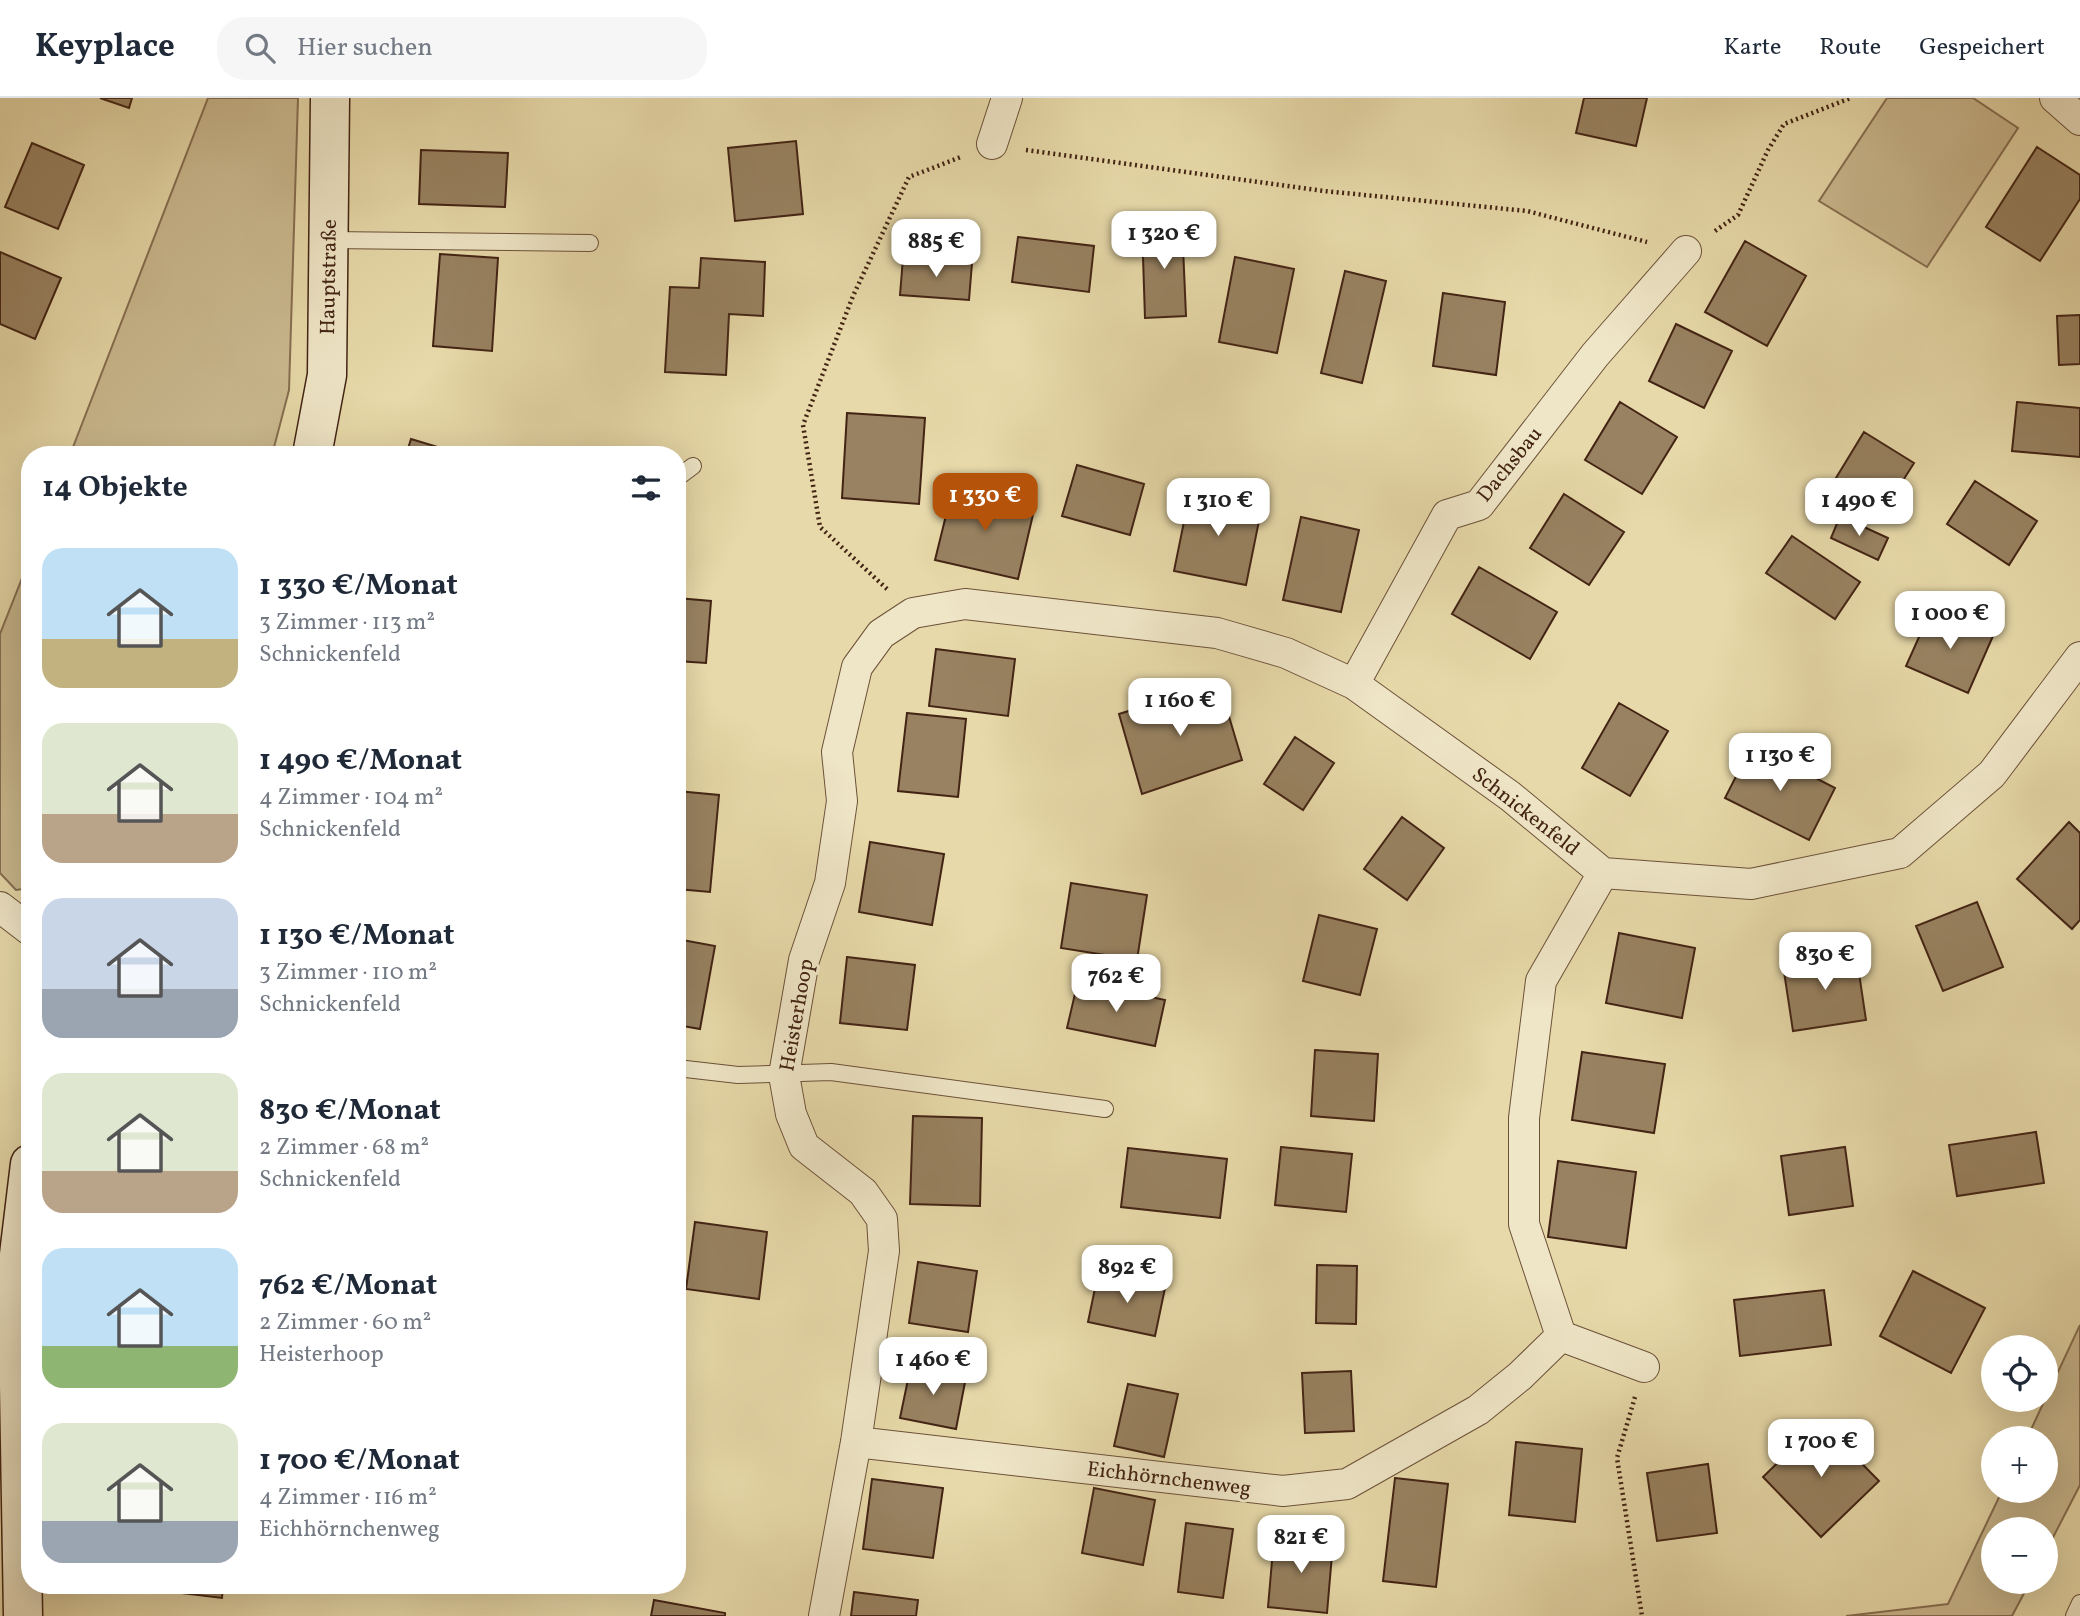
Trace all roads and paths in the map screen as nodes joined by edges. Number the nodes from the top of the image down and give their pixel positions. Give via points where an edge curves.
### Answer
1 (330, 98) edge
2 (1007, 98) edge
3 (1851, 98) edge
4 (2055, 98) edge
5 (2080, 120) edge
6 (992, 144) junction
7 (329, 240) junction
8 (590, 243) dead end
9 (1685, 251) junction
10 (314, 446) edge
11 (693, 466) dead end
12 (686, 471) edge
13 (913, 613) junction
14 (2080, 657) edge
15 (1354, 684) junction
16 (1603, 873) junction
17 (0, 907) edge
18 (21, 923) edge
19 (686, 1069) edge
20 (784, 1075) junction
21 (1105, 1109) dead end
22 (21, 1200) edge
23 (10, 1245) edge
24 (1560, 1336) junction
25 (1644, 1367) joint
26 (856, 1442) junction
27 (21, 1501) edge
28 (23, 1594) edge
29 (2080, 1604) edge
30 (23, 1616) edge
31 (824, 1616) edge
32 (1642, 1616) edge
33 (2074, 1616) edge

1 - 7 main road, Hauptstraße
2 - 6 street
3 - 9 path via 1784,124 1738,215
4 - 5 street
6 - 9 path via 1324,191 1527,211
6 - 13 path via 909,177 853,296 803,425 820,527
7 - 8 lane
7 - 10 main road, Hauptstraße via 327,375
9 - 15 street, Dachsbau via 1595,355 1479,505 1447,515
11 - 12 lane
13 - 15 street, Schnickenfeld via 965,604 1217,634 1286,653
13 - 20 street, Heisterhoop via 881,634 856,667 837,752 842,801 830,883 804,960
14 - 16 street via 1992,774 1900,853 1751,884
15 - 16 street, Schnickenfeld via 1510,796
16 - 24 street via 1541,981 1524,1118 1524,1224
17 - 18 street
19 - 20 lane
20 - 21 lane via 831,1072
20 - 26 street, Heisterhoop via 791,1114 804,1146 863,1192 882,1219 884,1251
22 - 23 main road
23 - 27 main road via 17,1271
24 - 25 street
24 - 26 street, Eichhörnchenweg via 1478,1410 1347,1485 1283,1491
25 - 32 path via 1617,1458
26 - 31 street, Heisterhoop
28 - 30 main road
29 - 33 lane

